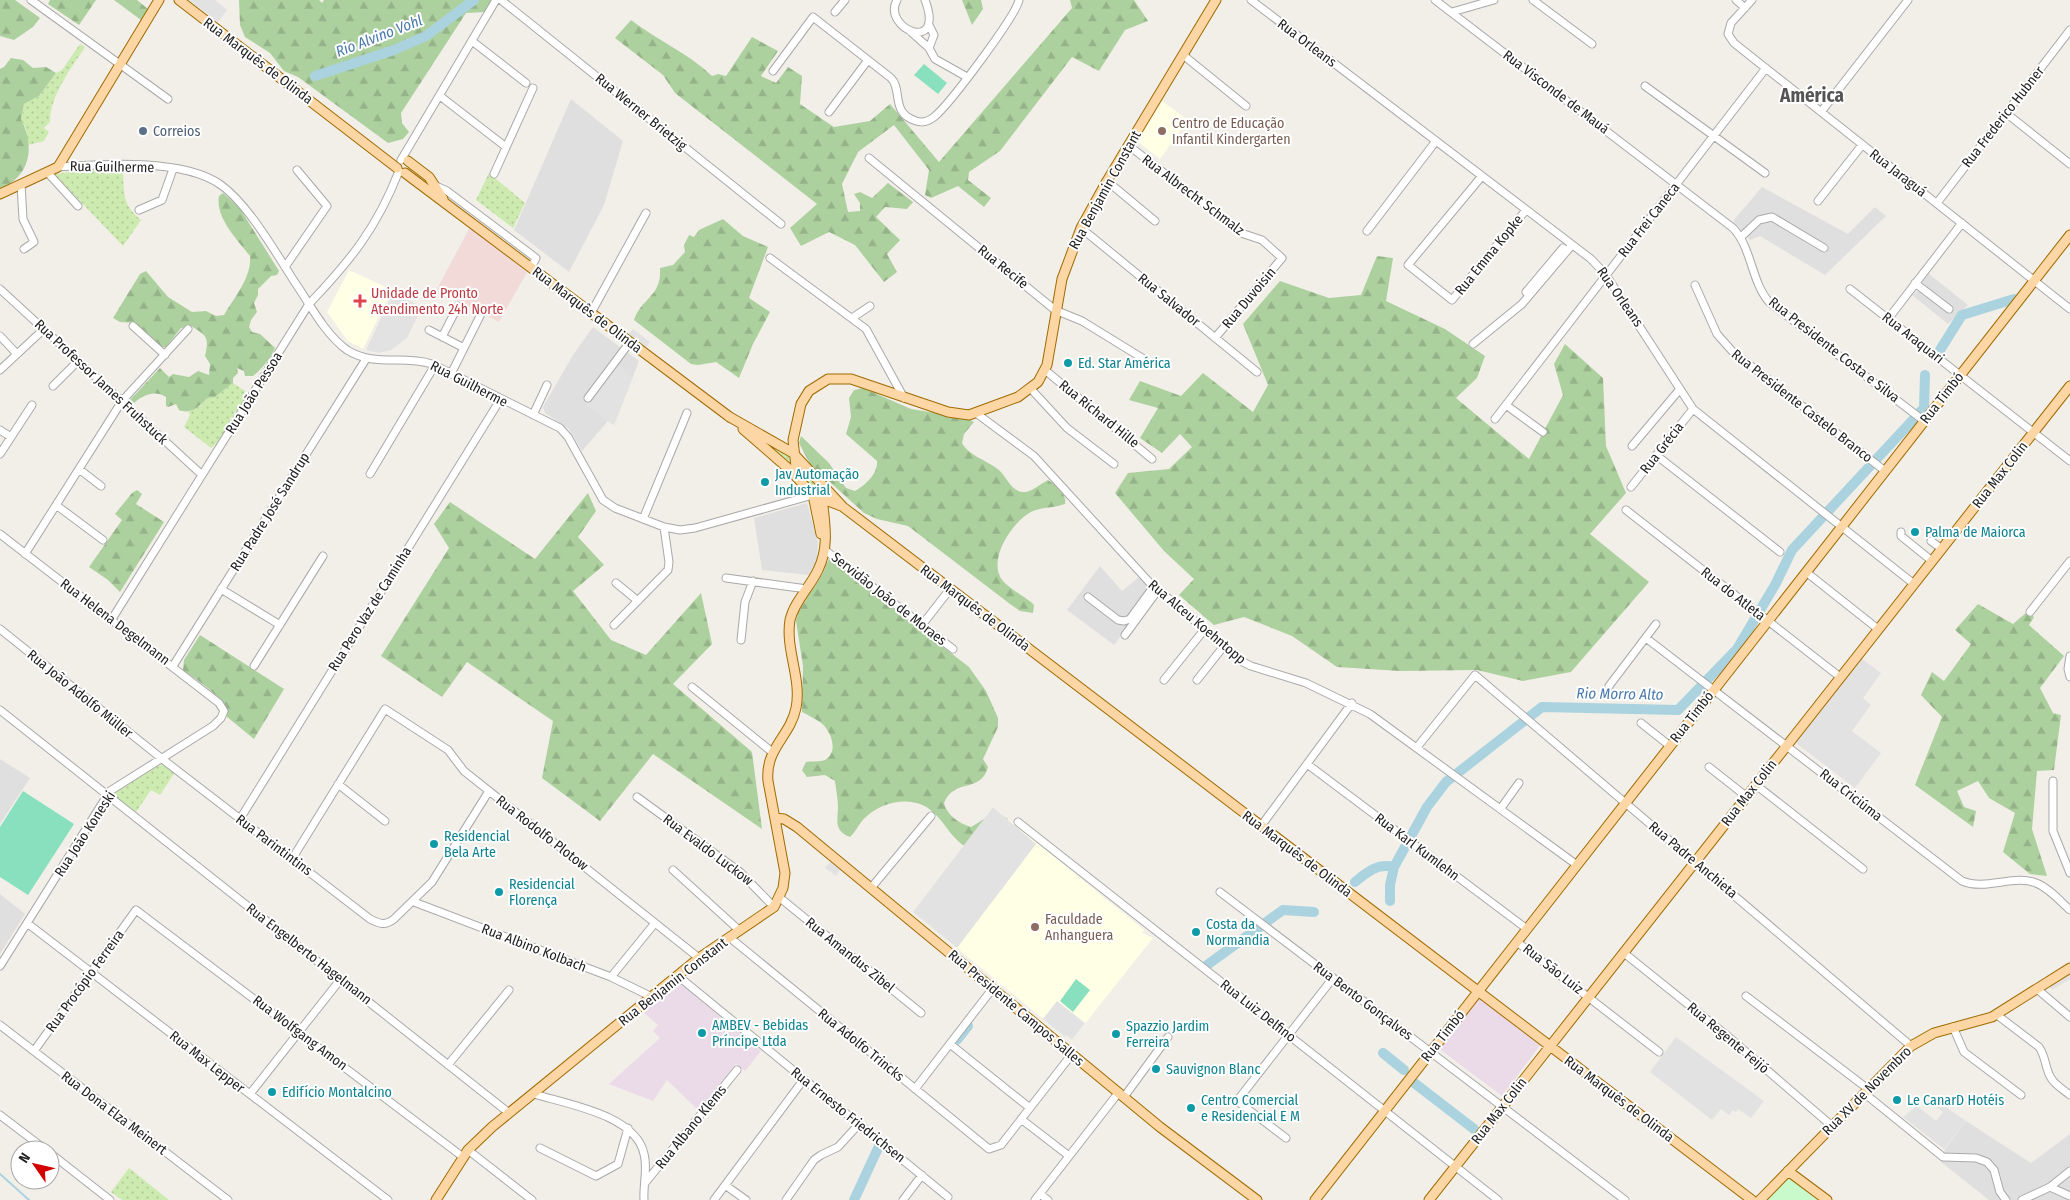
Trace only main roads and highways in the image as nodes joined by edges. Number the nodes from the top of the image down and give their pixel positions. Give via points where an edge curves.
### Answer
1 (159, 0) edge
2 (179, 0) edge
3 (1216, 0) edge
4 (402, 167) junction
5 (434, 185) junction
6 (422, 186) junction
7 (0, 194) edge
8 (445, 204) junction
9 (2070, 235) edge
10 (2070, 386) edge
11 (728, 416) junction
12 (796, 426) junction
13 (778, 444) junction
14 (794, 453) junction
15 (806, 466) junction
16 (797, 476) junction
17 (821, 484) junction
18 (813, 495) junction
19 (822, 500) junction
20 (843, 507) junction
21 (824, 519) junction
22 (825, 550) junction
23 (775, 818) junction
24 (2070, 968) edge
25 (1478, 991) junction
26 (1550, 1046) junction
27 (1788, 1171) junction
28 (1824, 1199) edge
29 (436, 1200) edge
30 (1257, 1200) edge
31 (1315, 1200) edge
32 (1429, 1200) edge
33 (1752, 1200) edge
34 (1760, 1200) edge

1 - 7 main road, Rua Guilherme via 58,167
2 - 4 main road, Rua Marquês de Olinda via 386,159
3 - 12 main road, Rua Benjamin Constant via 1081,228 1066,266 1045,370 1032,389 976,413 954,413 851,380 828,379 804,397
4 - 5 main road, Rua Marquês de Olinda via 425,173
4 - 6 main road, Rua Marquês de Olinda
5 - 6 main road
5 - 8 main road, Rua Marquês de Olinda
6 - 8 main road, Rua Marquês de Olinda
8 - 11 main road, Rua Marquês de Olinda
9 - 25 main road, Rua Timbó via 1882,469 1842,527 1766,619
10 - 26 main road, Rua Max Colin
11 - 13 main road, Rua Marquês de Olinda
11 - 16 main road, Rua Marquês de Olinda
12 - 13 main road via 788,441
12 - 14 main road
12 - 15 main road via 798,449
13 - 14 main road, Rua Marquês de Olinda
14 - 15 main road, Rua Marquês de Olinda
14 - 16 main road
15 - 16 main road via 800,467
15 - 17 main road, Rua Marquês de Olinda
16 - 18 main road, Rua Marquês de Olinda
17 - 18 main road
17 - 19 main road, Rua Benjamin Constant
17 - 20 main road, Rua Marquês de Olinda
18 - 19 main road, Rua Marquês de Olinda
18 - 22 main road
19 - 20 main road, Rua Marquês de Olinda
19 - 21 main road, Rua Benjamin Constant
20 - 21 main road
20 - 25 main road, Rua Marquês de Olinda
21 - 22 main road, Rua Benjamin Constant
22 - 23 main road, Rua Benjamin Constant via 818,571 790,621 797,706 792,721 772,752 767,775
23 - 29 main road, Rua Benjamin Constant via 785,872 774,907 699,958 509,1113 466,1154
23 - 30 main road, Rua Presidente Campos Salles via 790,821 1186,1148
24 - 27 main road, Rua XV de Novembro via 1997,1015 1926,1036 1911,1046
25 - 26 main road, Rua Marquês de Olinda
25 - 31 main road, Rua Timbó
26 - 32 main road, Rua Max Colin
26 - 33 main road, Rua Marquês de Olinda
27 - 28 main road
27 - 34 main road, Rua XV de Novembro

